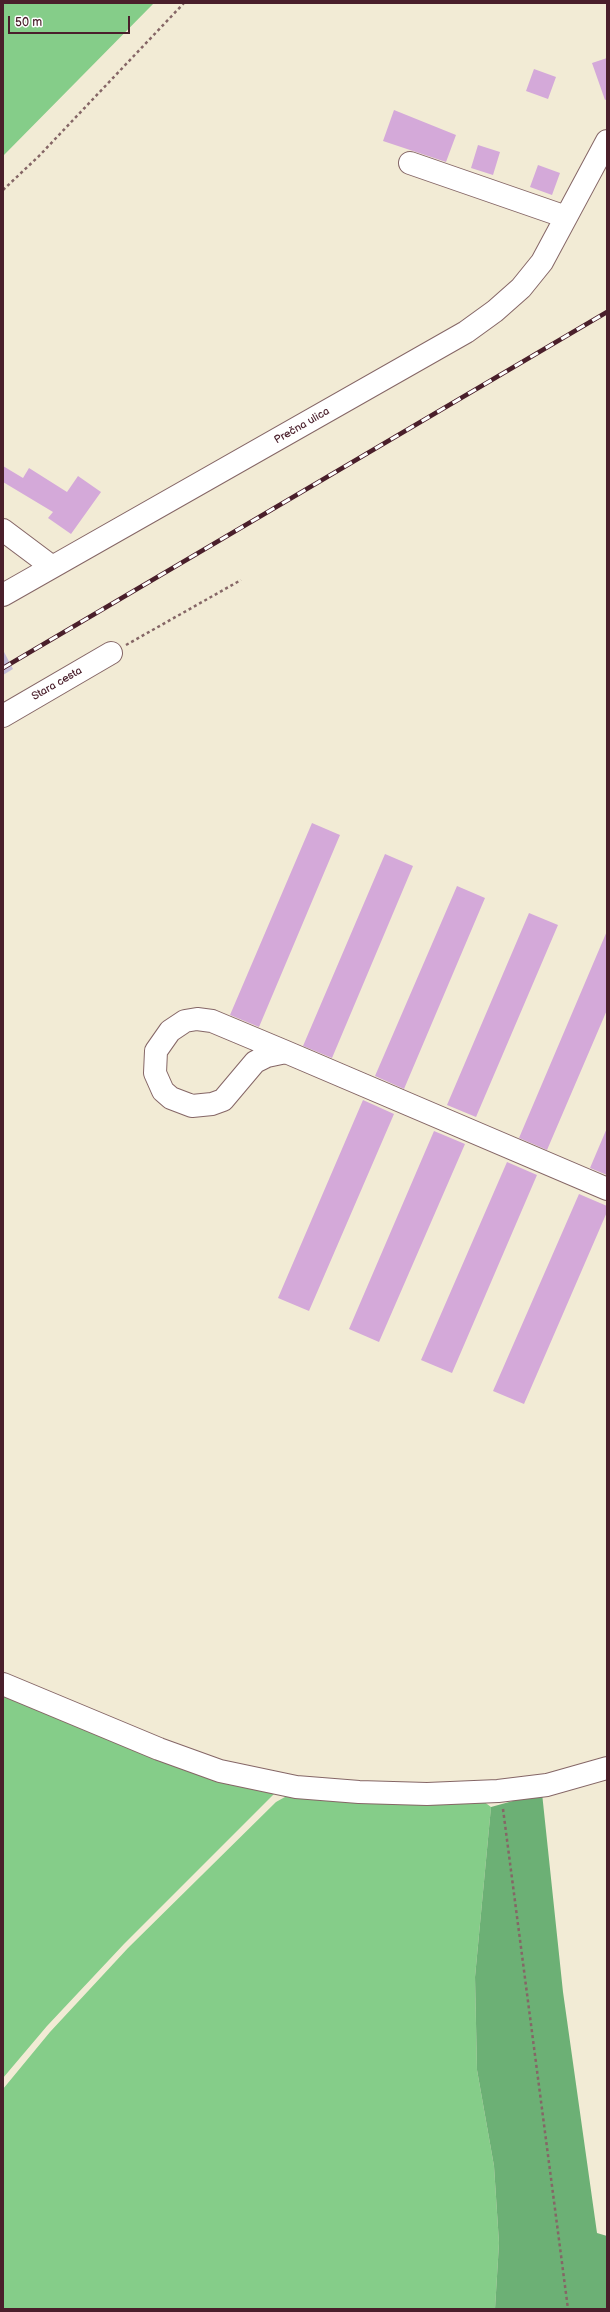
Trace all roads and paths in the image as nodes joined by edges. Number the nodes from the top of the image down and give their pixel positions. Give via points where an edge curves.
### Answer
1 (184, 3) edge
2 (607, 141) edge
3 (410, 163) dead end
4 (3, 190) edge
5 (566, 217) junction
6 (3, 530) edge
7 (51, 566) junction
8 (240, 580) dead end
9 (3, 595) edge
10 (111, 653) joint
11 (3, 716) edge
12 (286, 1052) junction
13 (607, 1189) edge
14 (3, 1684) edge
15 (607, 1768) edge
16 (501, 1791) junction
17 (568, 2309) edge

1 - 4 path
2 - 5 street, Prečna ulica
3 - 5 street
5 - 7 street, Prečna ulica via 542,262 521,288 466,332 178,497
6 - 7 street
7 - 9 street, Prečna ulica
8 - 10 path
10 - 11 street, Stara cesta
12 - 12 street via 212,1021 197,1019 177,1025 161,1041 156,1051 155,1073 163,1091 171,1098 192,1106 212,1104 223,1100 255,1062 267,1056
12 - 13 street
14 - 16 street via 159,1749 220,1771 261,1781 296,1787 359,1792 427,1794
15 - 16 street via 547,1784
16 - 17 path

